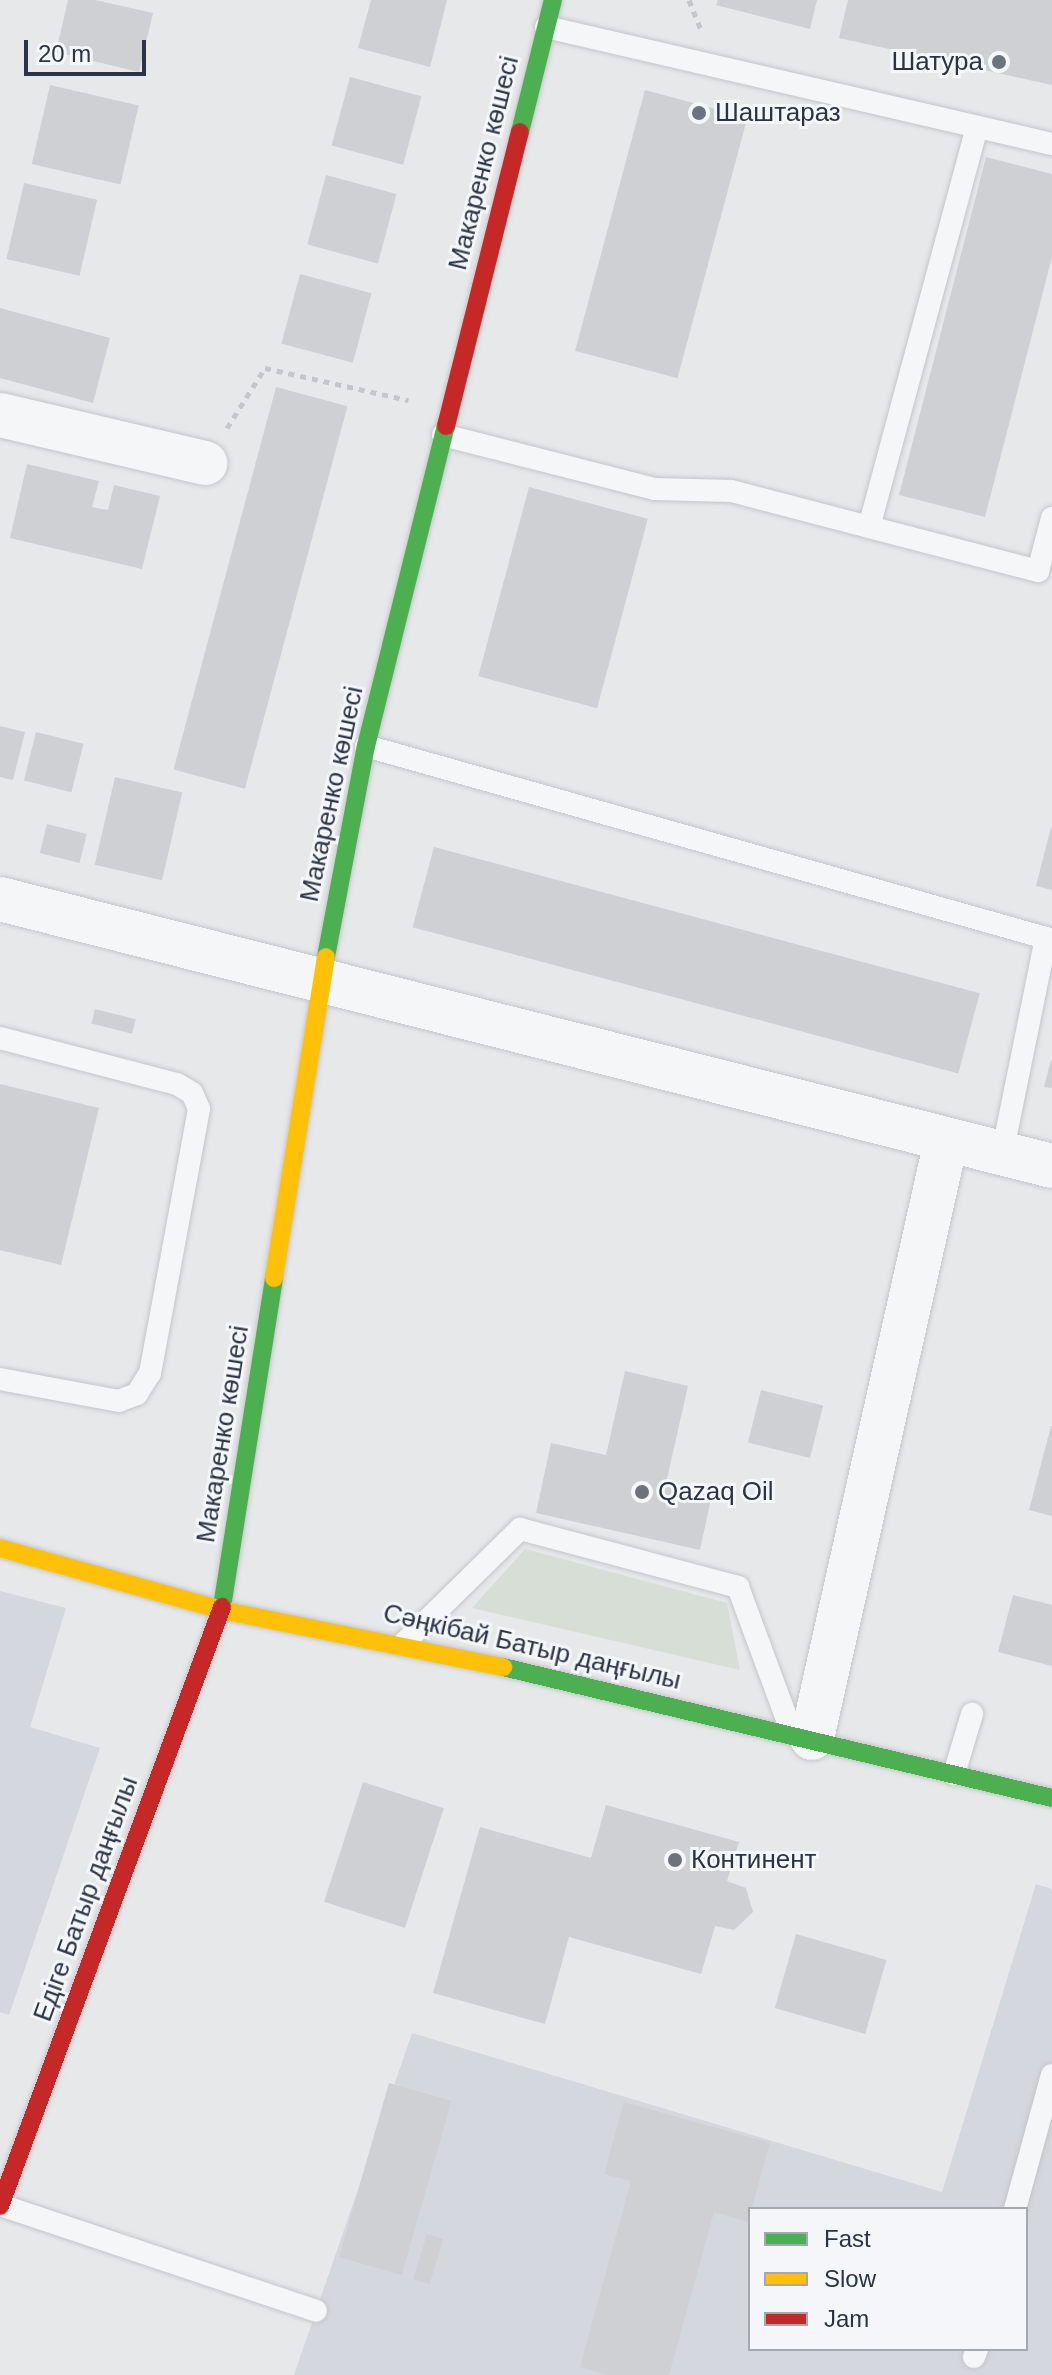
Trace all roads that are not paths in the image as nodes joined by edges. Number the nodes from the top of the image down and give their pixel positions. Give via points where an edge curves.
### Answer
1 (553, 0) edge
2 (546, 27) junction
3 (977, 127) junction
4 (1052, 144) edge
5 (0, 415) edge
6 (443, 435) junction
7 (205, 463) road end
8 (1052, 518) edge
9 (869, 527) junction
10 (1045, 573) edge
11 (366, 746) junction
12 (0, 899) edge
13 (1049, 939) edge
14 (321, 982) junction
15 (0, 1038) edge
16 (946, 1141) junction
17 (1002, 1154) junction
18 (1052, 1166) edge
19 (0, 1379) edge
20 (0, 1548) edge
21 (222, 1610) junction
22 (404, 1643) junction
23 (972, 1714) dead end
24 (802, 1735) junction
25 (954, 1774) junction
26 (1052, 1798) edge
27 (1052, 2075) edge
28 (10, 2150) edge
29 (0, 2206) edge
30 (1016, 2207) edge
31 (316, 2311) dead end

1 - 2 main road, Макаренко көшесі
2 - 3 lane
2 - 6 main road, Макаренко көшесі
3 - 4 lane
3 - 9 lane
5 - 7 street
6 - 9 lane via 655,489 731,491
6 - 11 main road, Макаренко көшесі
8 - 10 lane
9 - 10 lane
11 - 13 lane
11 - 14 main road, Макаренко көшесі
12 - 14 street
13 - 17 lane
14 - 16 street
14 - 21 main road, Макаренко көшесі
15 - 19 lane via 177,1084 192,1093 199,1109 150,1373 137,1394 119,1401
16 - 17 street
16 - 24 street
17 - 18 street
20 - 21 main road, Сәңкібай Батыр даңғылы
21 - 22 main road, Сәңкібай Батыр даңғылы
21 - 28 main road, Едіге Батыр даңғылы
22 - 24 main road, Сәңкібай Батыр даңғылы
22 - 24 lane via 520,1529 738,1587
23 - 25 lane
24 - 25 main road, Сәңкібай Батыр даңғылы
25 - 26 main road, Сәңкібай Батыр даңғылы
27 - 30 lane
28 - 29 main road, Едіге Батыр даңғылы
29 - 31 lane

